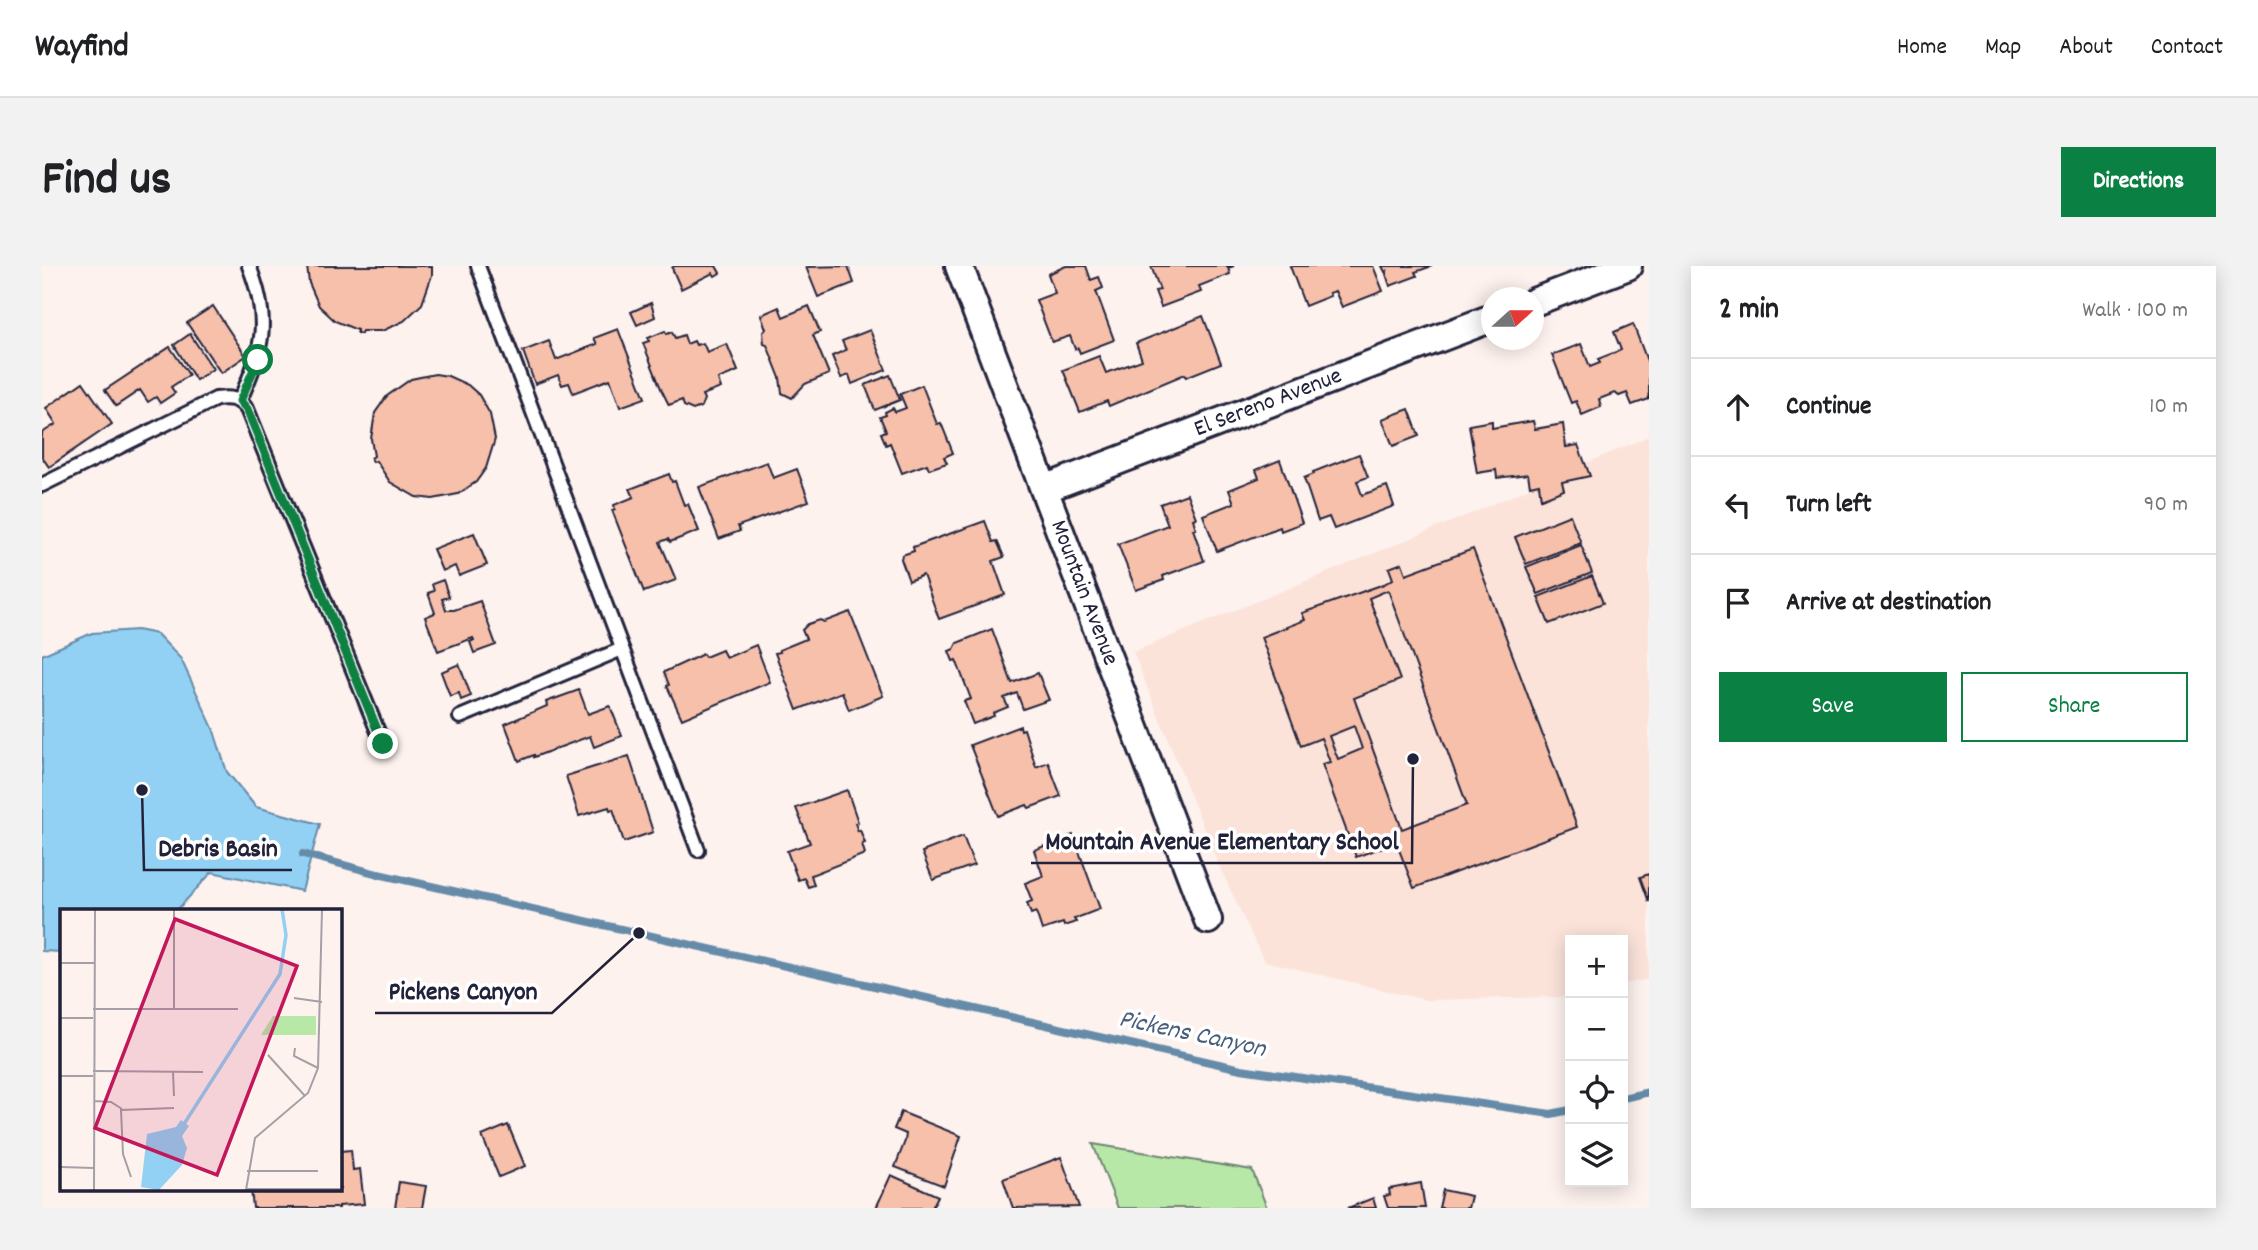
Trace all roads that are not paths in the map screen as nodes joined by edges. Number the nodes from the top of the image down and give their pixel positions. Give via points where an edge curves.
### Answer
1 (249, 266) edge
2 (478, 266) edge
3 (960, 266) edge
4 (1628, 266) edge
5 (1544, 298) edge
6 (1481, 322) edge
7 (240, 401) junction
8 (42, 485) edge
9 (1044, 489) junction
10 (622, 649) junction
11 (460, 717) dead end
12 (383, 744) dead end
13 (698, 850) dead end
14 (1208, 920) dead end

1 - 7 lane via 262,310 263,336
2 - 10 lane
3 - 9 street, Mountain Avenue
4 - 5 street
6 - 9 street, El Sereno Avenue
7 - 8 lane via 229,397 216,400
7 - 12 lane via 253,421
9 - 14 street, Mountain Avenue
10 - 11 lane
10 - 13 lane

